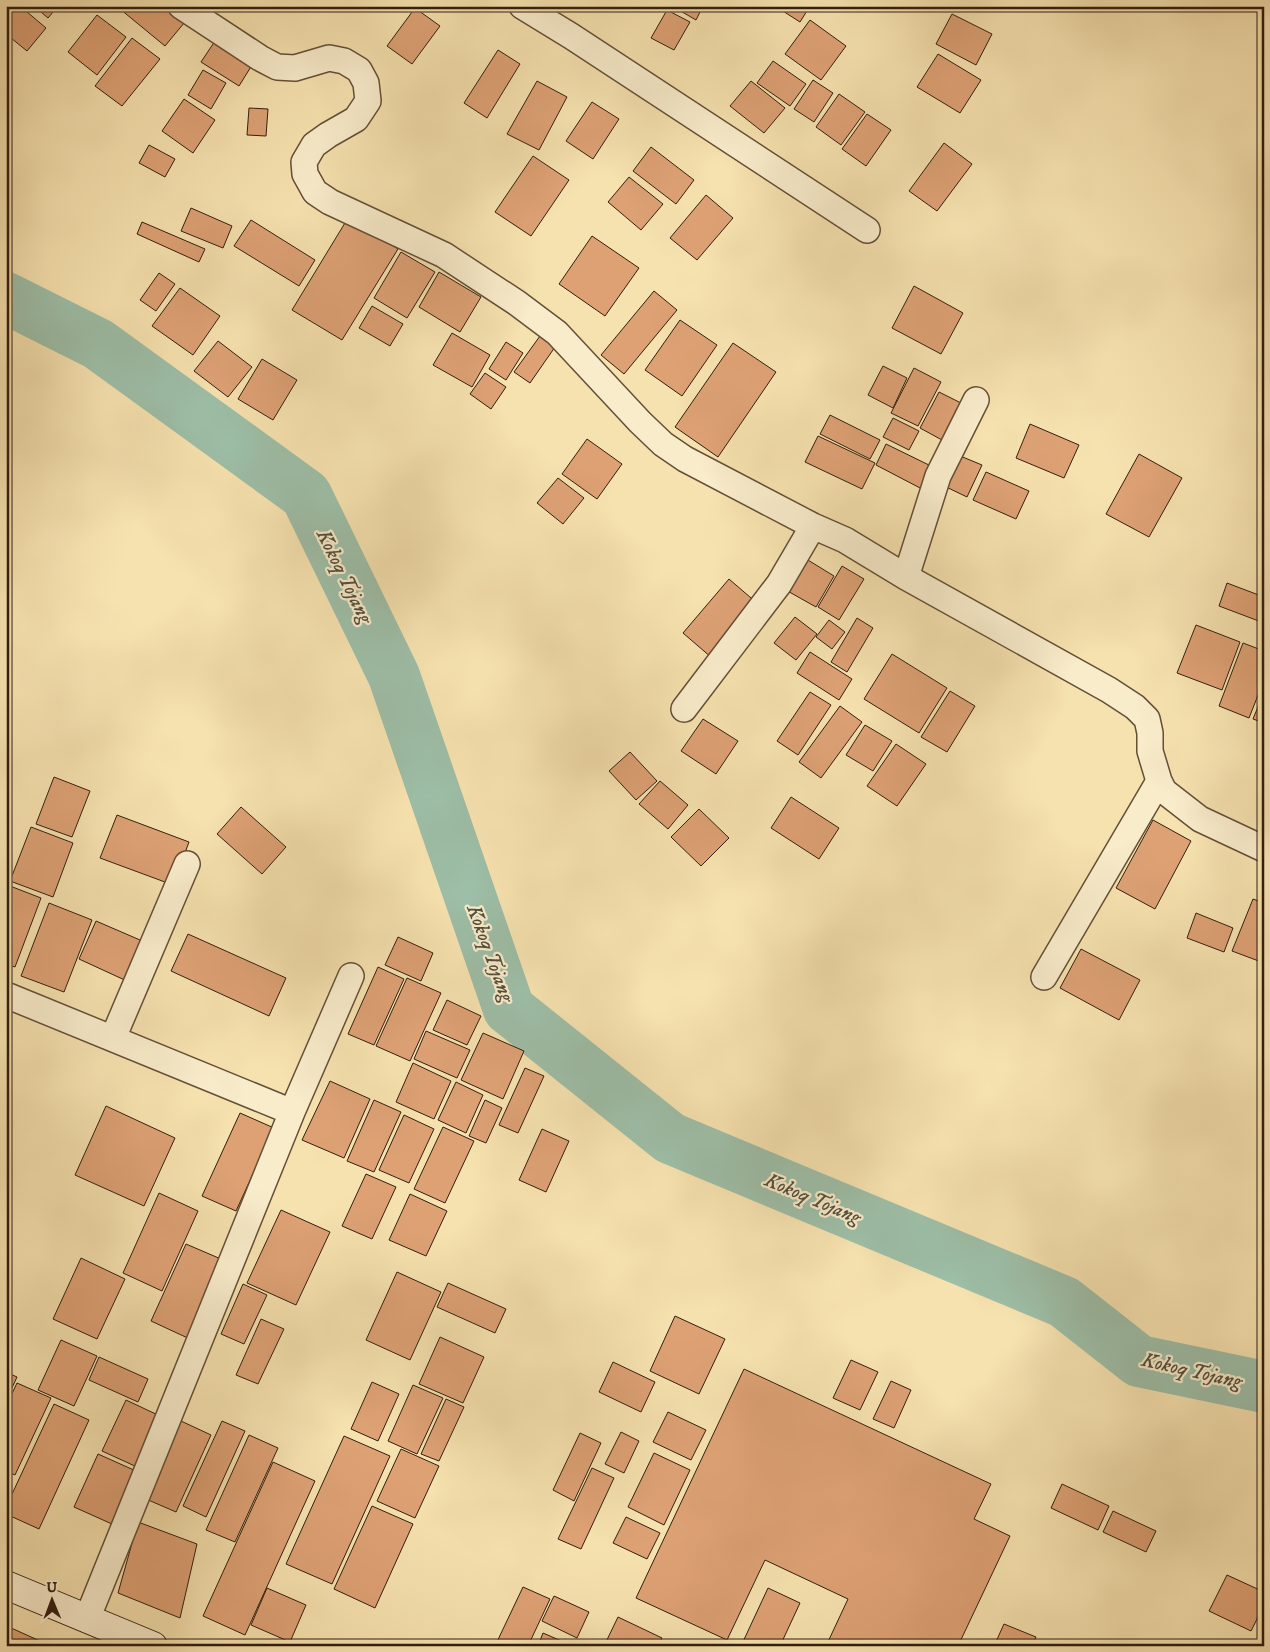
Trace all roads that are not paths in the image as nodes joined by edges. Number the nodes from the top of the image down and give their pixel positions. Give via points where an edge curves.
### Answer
1 (181, 6) edge
2 (522, 6) edge
3 (867, 230) dead end
4 (976, 400) dead end
5 (813, 526) junction
6 (906, 577) junction
7 (684, 709) dead end
8 (1159, 781) junction
9 (1264, 849) edge
10 (187, 864) dead end
11 (351, 976) dead end
12 (1044, 977) dead end
13 (6, 995) edge
14 (113, 1038) junction
15 (292, 1112) junction
16 (6, 1585) edge
17 (87, 1619) junction
18 (119, 1640) edge
19 (153, 1646) edge

1 - 5 street via 278,67 295,68 329,58 344,61 359,70 366,83 368,101 356,119 314,145 304,162 305,174 315,192 444,256 517,303 557,333 663,444 685,459
2 - 3 street
4 - 6 street via 938,476
5 - 6 street via 845,540
5 - 7 street via 779,584
6 - 8 street via 1135,707 1146,719 1150,751
8 - 9 street via 1164,791 1200,819
8 - 12 street
10 - 14 street
11 - 15 street
13 - 14 street
14 - 15 street
15 - 17 street
16 - 17 street
17 - 18 street
18 - 19 street

